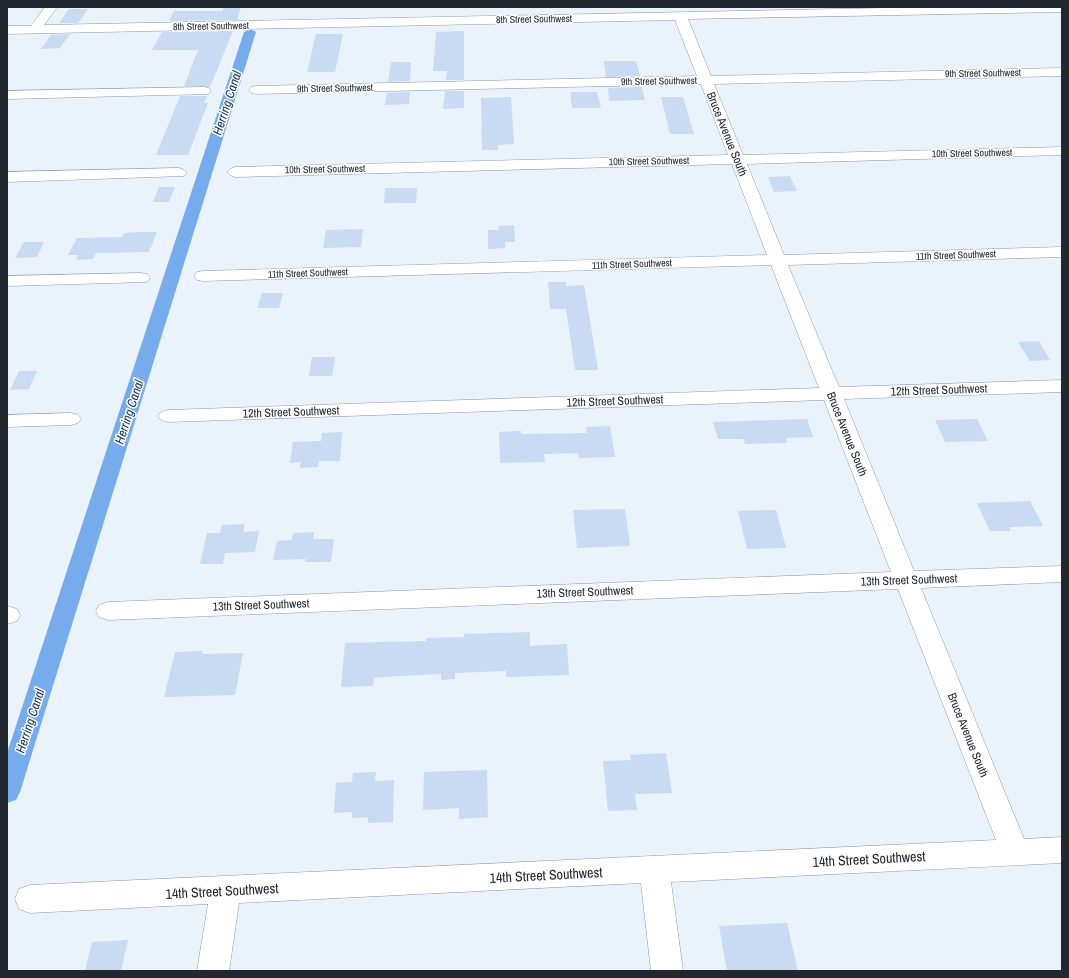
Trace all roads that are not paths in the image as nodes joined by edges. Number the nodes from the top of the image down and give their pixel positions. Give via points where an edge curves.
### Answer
1 (50, 7) edge
2 (464, 7) edge
3 (1062, 8) edge
4 (680, 16) junction
5 (464, 20) junction
6 (35, 29) junction
7 (7, 30) edge
8 (1062, 72) edge
9 (705, 80) junction
10 (256, 90) dead end
11 (204, 91) dead end
12 (7, 95) edge
13 (1062, 151) edge
14 (737, 159) junction
15 (235, 172) dead end
16 (179, 173) dead end
17 (7, 177) edge
18 (1062, 252) edge
19 (777, 260) junction
20 (203, 276) dead end
21 (141, 278) dead end
22 (7, 281) edge
23 (1062, 386) edge
24 (831, 394) junction
25 (168, 416) dead end
26 (71, 419) dead end
27 (7, 421) edge
28 (1062, 574) edge
29 (906, 580) junction
30 (108, 611) dead end
31 (1062, 850) edge
32 (1015, 852) junction
33 (654, 869) junction
34 (225, 891) junction
35 (30, 899) dead end
36 (213, 971) edge
37 (667, 971) edge

1 - 6 street
2 - 5 street
3 - 4 street, 8th Street Southwest
4 - 5 street, 8th Street Southwest
4 - 9 street, Bruce Avenue South
5 - 6 street, 8th Street Southwest
6 - 7 street, 8th Street Southwest
8 - 9 street, 9th Street Southwest
9 - 10 street, 9th Street Southwest
9 - 14 street, Bruce Avenue South
11 - 12 street
13 - 14 street, 10th Street Southwest
14 - 15 street, 10th Street Southwest
14 - 19 street, Bruce Avenue South
16 - 17 street
18 - 19 street, 11th Street Southwest
19 - 20 street, 11th Street Southwest
19 - 24 street, Bruce Avenue South
21 - 22 street
23 - 24 street, 12th Street Southwest
24 - 25 street, 12th Street Southwest
24 - 29 street, Bruce Avenue South
26 - 27 street
28 - 29 street, 13th Street Southwest
29 - 30 street, 13th Street Southwest
29 - 32 street, Bruce Avenue South
31 - 32 street, 14th Street Southwest
32 - 33 street, 14th Street Southwest
33 - 34 street, 14th Street Southwest
33 - 37 street
34 - 35 street, 14th Street Southwest
34 - 36 street

